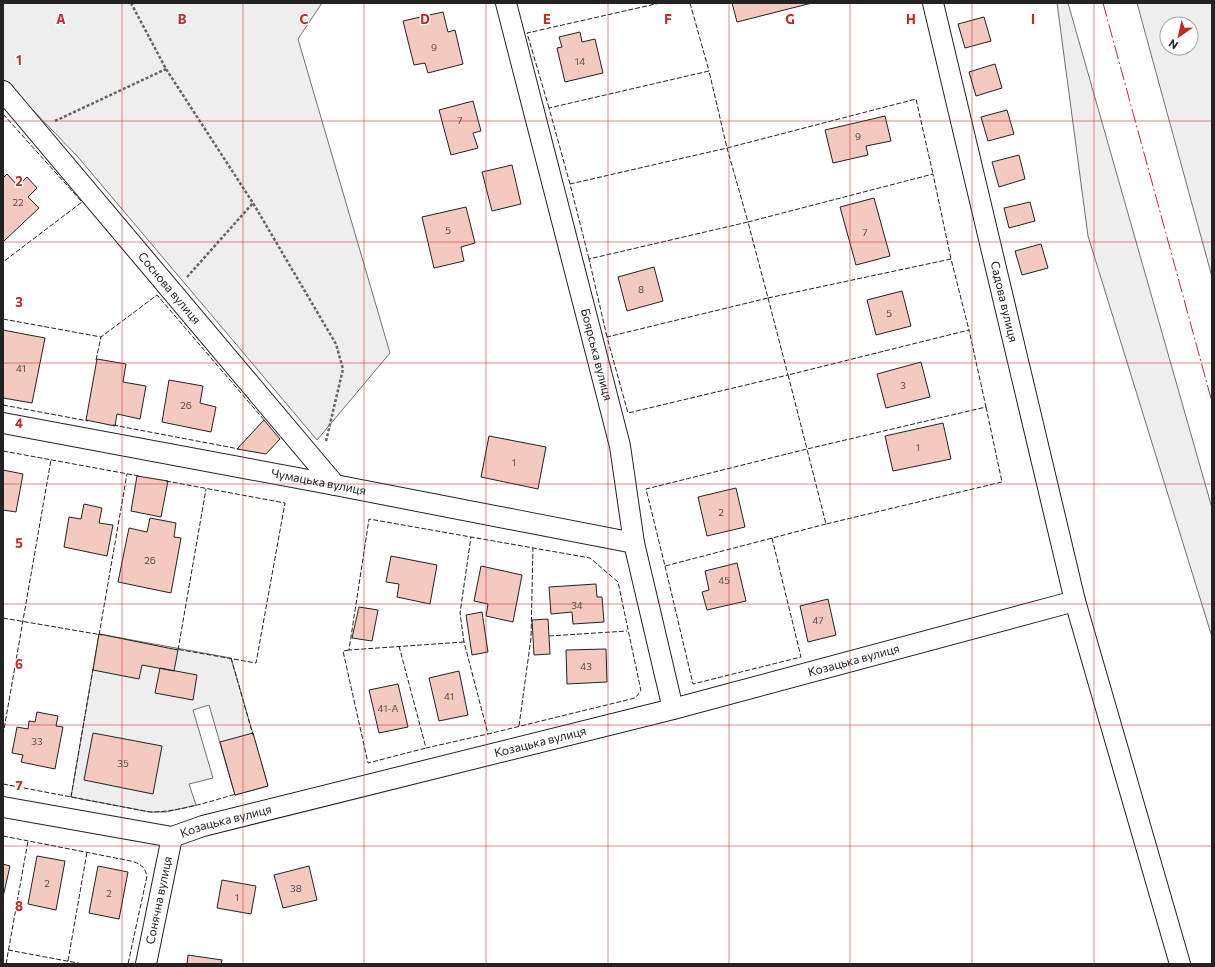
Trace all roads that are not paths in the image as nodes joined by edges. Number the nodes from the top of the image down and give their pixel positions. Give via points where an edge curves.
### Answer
1 (506, 3) edge
2 (933, 3) edge
3 (3, 91) edge
4 (3, 423) edge
5 (335, 485) junction
6 (634, 543) junction
7 (1075, 601) junction
8 (672, 709) junction
9 (3, 807) edge
10 (172, 837) junction
11 (146, 964) edge
12 (1180, 964) edge

1 - 6 street, Боярська вулиця via 620,446
2 - 7 street, Садова вулиця
3 - 5 street, Соснова вулиця
4 - 5 street, Чумацька вулиця
5 - 6 street, Чумацька вулиця
6 - 8 street, Боярська вулиця
7 - 8 street, Козацька вулиця
7 - 12 street, Садова вулиця
8 - 10 street, Козацька вулиця via 203,826
9 - 10 street, Козацька вулиця
10 - 11 street, Сонячна вулиця

